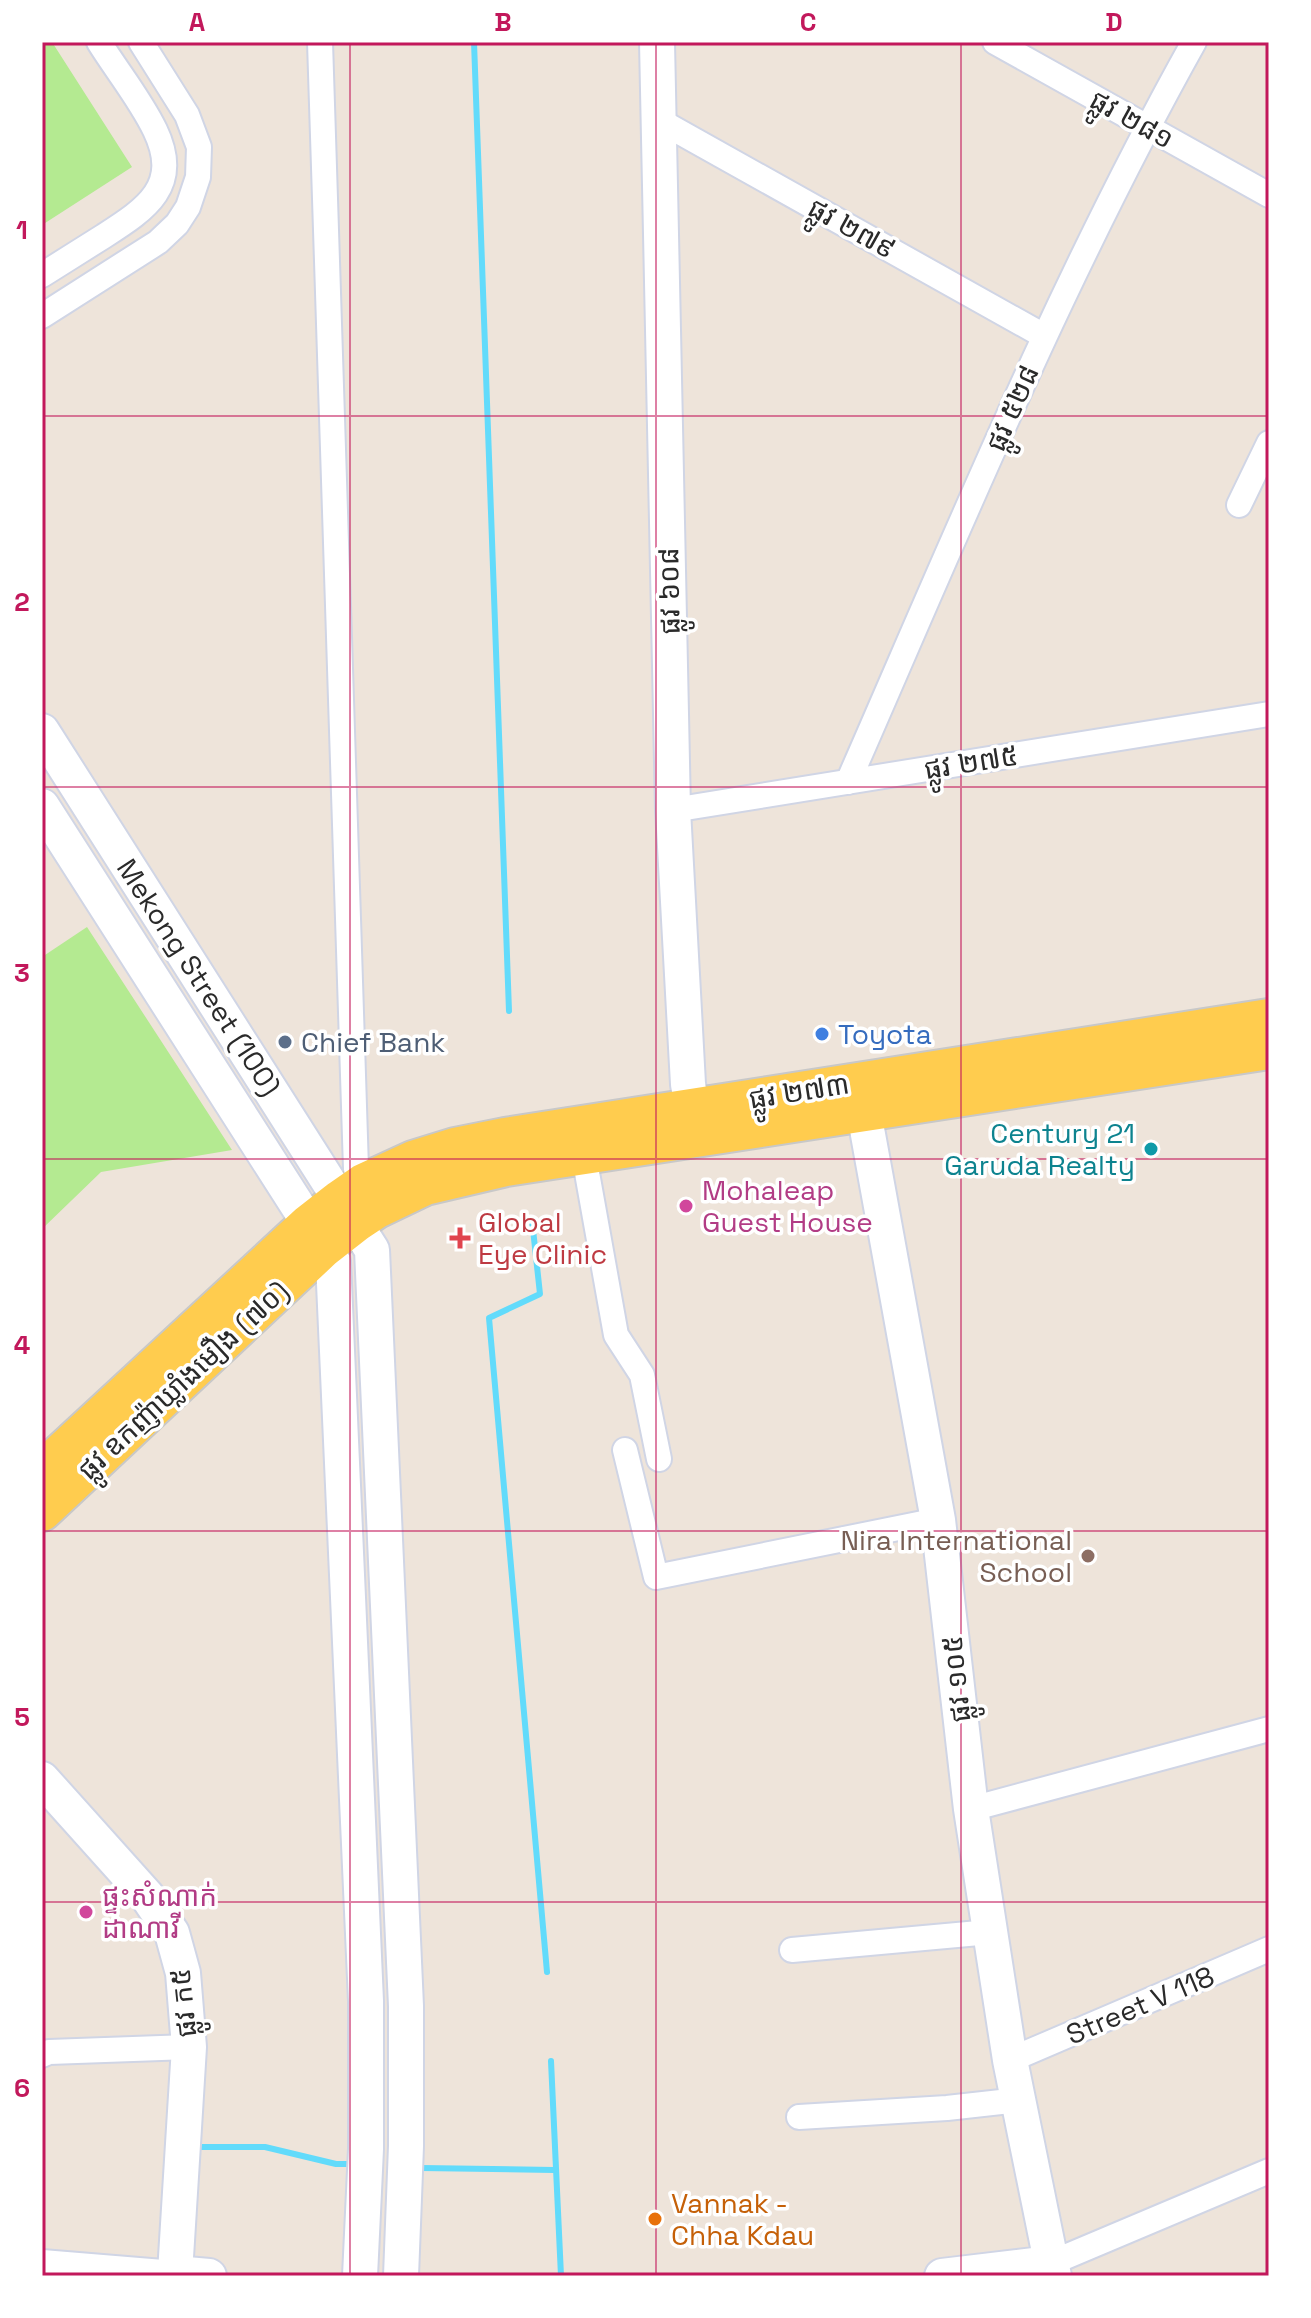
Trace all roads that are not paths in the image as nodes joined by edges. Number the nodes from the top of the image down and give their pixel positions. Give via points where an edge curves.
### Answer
1 (99, 42) edge
2 (141, 42) edge
3 (320, 42) edge
4 (657, 42) edge
5 (995, 42) edge
6 (1194, 42) edge
7 (660, 121) junction
8 (1146, 127) junction
9 (1269, 195) edge
10 (42, 275) edge
11 (42, 316) edge
12 (1044, 336) junction
13 (1269, 443) edge
14 (1239, 505) dead end
15 (1269, 714) edge
16 (42, 731) edge
17 (848, 782) junction
18 (42, 806) edge
19 (673, 810) junction
20 (1269, 1018) edge
21 (1269, 1050) edge
22 (1117, 1058) junction
23 (861, 1097) junction
24 (694, 1123) junction
25 (584, 1156) junction
26 (359, 1203) junction
27 (316, 1236) junction
28 (625, 1450) dead end
29 (659, 1459) dead end
30 (42, 1470) edge
31 (42, 1512) edge
32 (938, 1520) junction
33 (1269, 1729) edge
34 (42, 1779) edge
35 (971, 1809) junction
36 (990, 1932) junction
37 (1269, 1949) edge
38 (792, 1950) dead end
39 (189, 2047) junction
40 (42, 2055) edge
41 (1010, 2060) junction
42 (1019, 2100) junction
43 (799, 2117) dead end
44 (1269, 2171) edge
45 (42, 2262) edge
46 (1052, 2270) edge
47 (175, 2275) edge
48 (209, 2276) edge
49 (360, 2276) edge
50 (401, 2276) edge
51 (942, 2276) edge

1 - 10 street via 154,129 163,151 164,174 141,212
2 - 11 street via 187,115 199,147 198,177 188,207 158,242
3 - 26 street
4 - 7 street, ផ្លូវ ៦០៨
5 - 8 street, ផ្លូវ ២៨១
6 - 8 street, ផ្លូវ ៥២៨
7 - 12 street, ផ្លូវ ២៧៩
7 - 19 street, ផ្លូវ ៦០៨
8 - 9 street, ផ្លូវ ២៨១
8 - 12 street, ផ្លូវ ៥២៨
12 - 17 street, ផ្លូវ ៥២៨
13 - 14 street
15 - 17 street, ផ្លូវ ២៧៥
16 - 26 street, Mekong Street (100)
17 - 19 street, ផ្លូវ ២៧៥
18 - 27 street, Mekong Street (100)
19 - 24 street, ផ្លូវ ៦០៨
20 - 22 main road, ផ្លូវ ២៧៣
21 - 22 main road, ផ្លូវ ២៧៣
22 - 23 main road, ផ្លូវ ២៧៣
23 - 24 main road, ផ្លូវ ២៧៣
23 - 32 street, ផ្លូវ ១០៥
24 - 25 main road, ផ្លូវ ២៧៣
24 - 26 main road, ផ្លូវ ២៧៣ via 455,1147 413,1160
25 - 26 main road, ផ្លូវ ២៧៣ via 461,1176
25 - 29 street via 616,1335 642,1375
26 - 27 main road
26 - 50 street, Mekong Street (100) via 372,1250 406,2006
27 - 30 main road, ផ្លូវ ឧកញ៉ាឃ្លាំងមឿង (៧០)
27 - 31 main road, ផ្លូវ ឧកញ៉ាឃ្លាំងមឿង (៧០)
27 - 49 street, Mekong Street (100) via 333,1261 366,2001
28 - 32 street via 656,1577
32 - 35 street, ផ្លូវ ១០៥
33 - 35 street
34 - 39 street, ផ្លូវ ក៥ via 147,1896 172,1933 183,1973
35 - 36 street, ផ្លូវ ១០៥
36 - 38 street
36 - 41 street, ផ្លូវ ១០៥
37 - 41 street, Street V 118
39 - 40 street
39 - 47 street, ផ្លូវ ក៥
41 - 42 street, ផ្លូវ ១០៥
42 - 43 street
42 - 46 street, ផ្លូវ ១០៥
44 - 46 street
45 - 47 street
46 - 51 street
47 - 48 street

